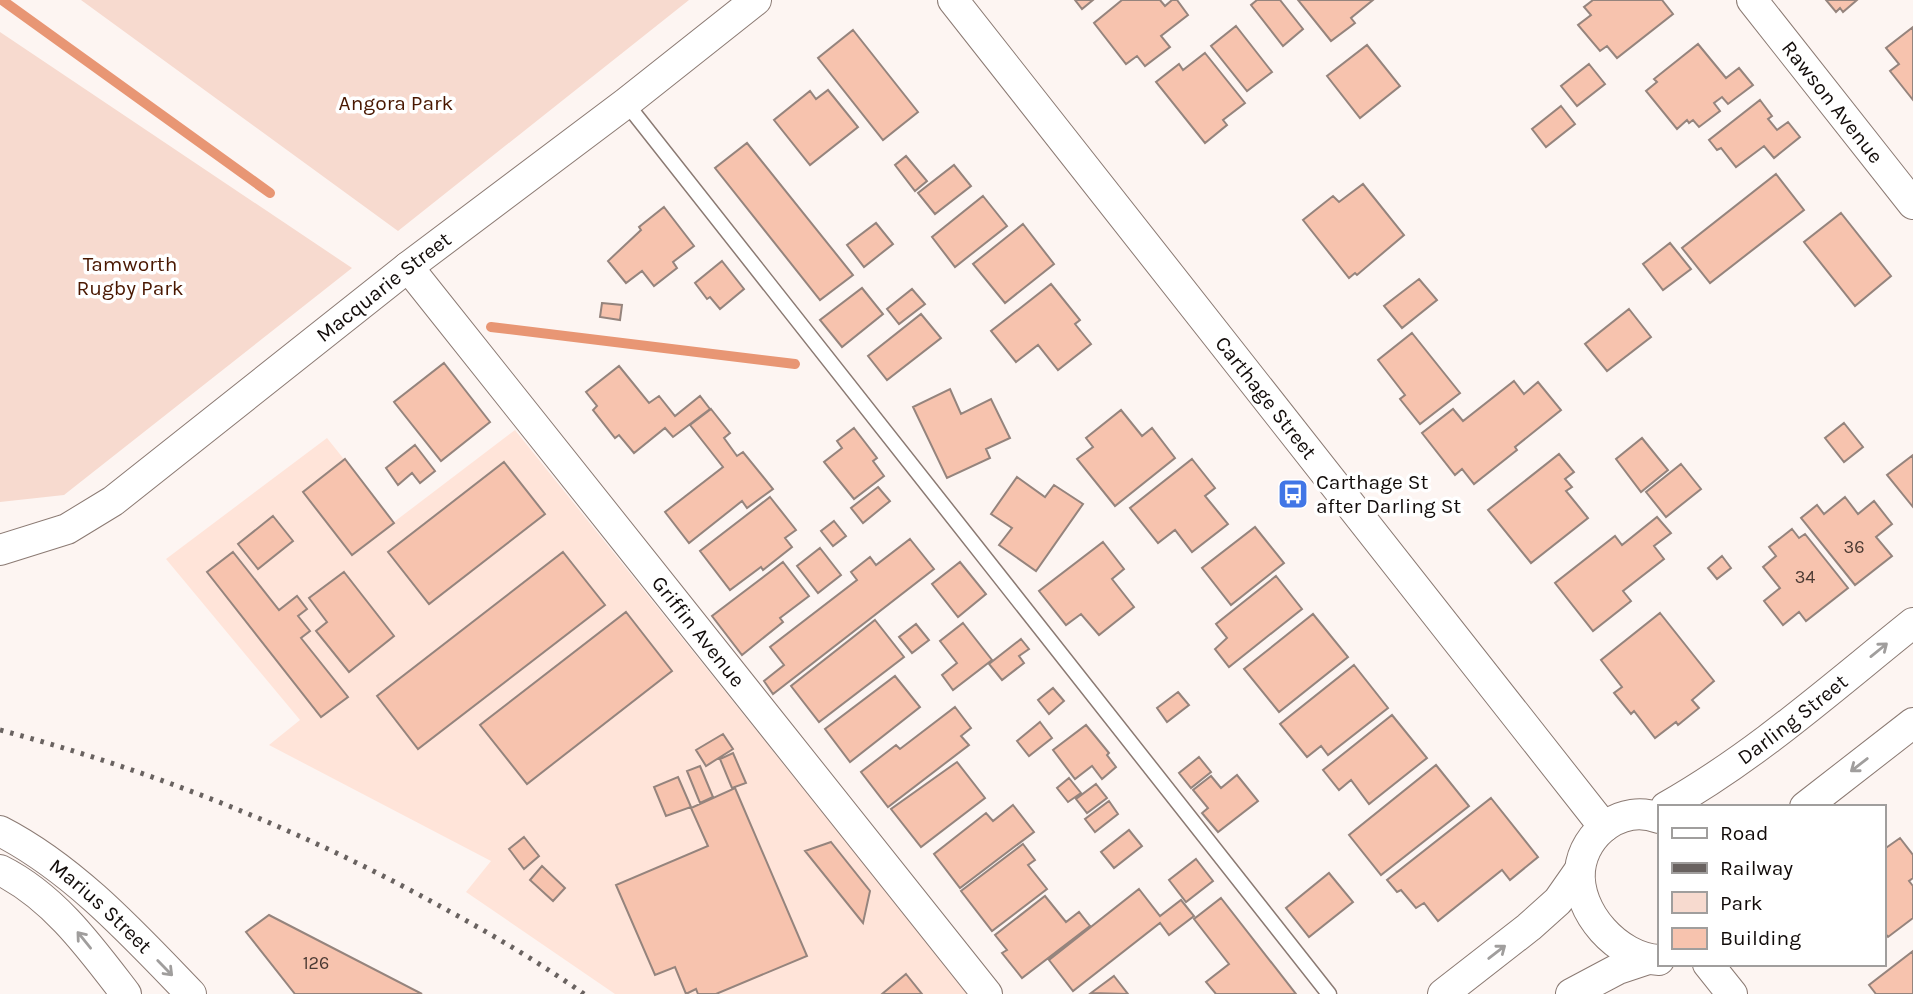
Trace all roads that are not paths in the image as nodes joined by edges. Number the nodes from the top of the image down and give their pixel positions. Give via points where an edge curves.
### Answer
1 (755, 0) edge
2 (953, 0) edge
3 (1752, 0) edge
4 (626, 103) junction
5 (1913, 204) edge
6 (408, 267) junction
7 (0, 551) edge
8 (1913, 623) edge
9 (1913, 723) edge
10 (1672, 805) edge
11 (1808, 805) edge
12 (1658, 813) edge
13 (1604, 827) junction
14 (0, 831) edge
15 (0, 870) edge
16 (1580, 872) junction
17 (1653, 959) edge
18 (1710, 966) edge
19 (126, 994) edge
20 (191, 994) edge
21 (988, 994) edge
22 (1329, 994) edge
23 (1443, 994) edge
24 (1571, 994) edge
25 (1732, 994) edge

1 - 4 street, Macquarie Street
2 - 13 street, Carthage Street
3 - 5 street, Rawson Avenue
4 - 6 street, Macquarie Street
4 - 22 lane
6 - 7 street, Macquarie Street via 113,501 67,529
6 - 21 street, Griffin Avenue
10 -> 8 street, Darling Street via 1738,762
9 -> 11 street
12 - 13 street via 1633,814
13 - 16 street via 1590,842
14 -> 20 street, Marius Street via 24,843 88,894
19 -> 15 street, Marius Street via 46,901
16 - 17 street via 1582,891 1600,926 1629,951
23 -> 16 street via 1529,927 1558,901
17 - 24 street via 1618,969
18 - 25 street

